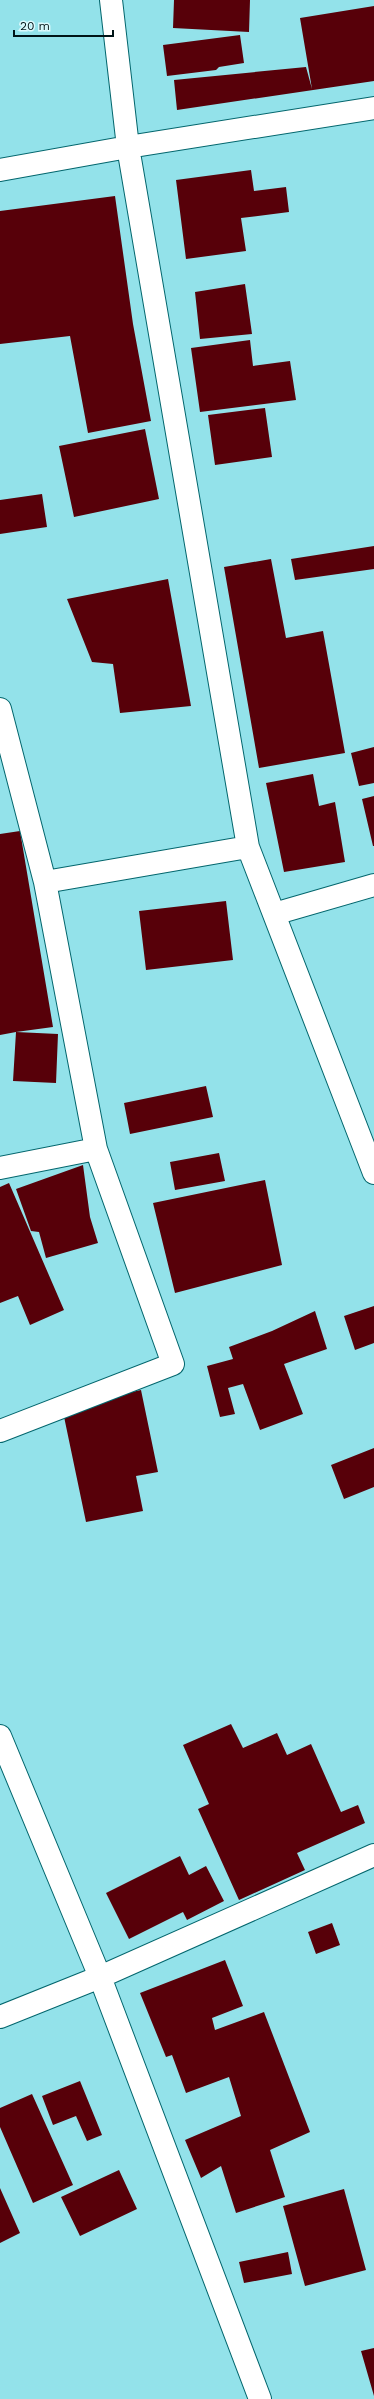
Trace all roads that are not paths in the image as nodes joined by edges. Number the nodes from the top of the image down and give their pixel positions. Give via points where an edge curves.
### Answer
1 (111, 0) edge
2 (374, 108) edge
3 (128, 147) junction
4 (0, 170) edge
5 (0, 709) edge
6 (248, 847) junction
7 (45, 882) junction
8 (374, 885) edge
9 (274, 914) junction
10 (96, 1149) junction
11 (0, 1168) edge
12 (374, 1172) edge
13 (0, 1431) edge
14 (0, 1736) edge
15 (374, 1856) edge
16 (100, 1977) junction
17 (0, 2017) edge
18 (260, 2399) edge

1 - 3 street
2 - 3 street
3 - 4 street
3 - 6 street
5 - 7 street
6 - 7 street
6 - 9 street
7 - 10 street
8 - 9 street
9 - 12 street
10 - 11 street
10 - 13 street via 172,1364
14 - 16 street
15 - 16 street
16 - 17 street
16 - 18 street

